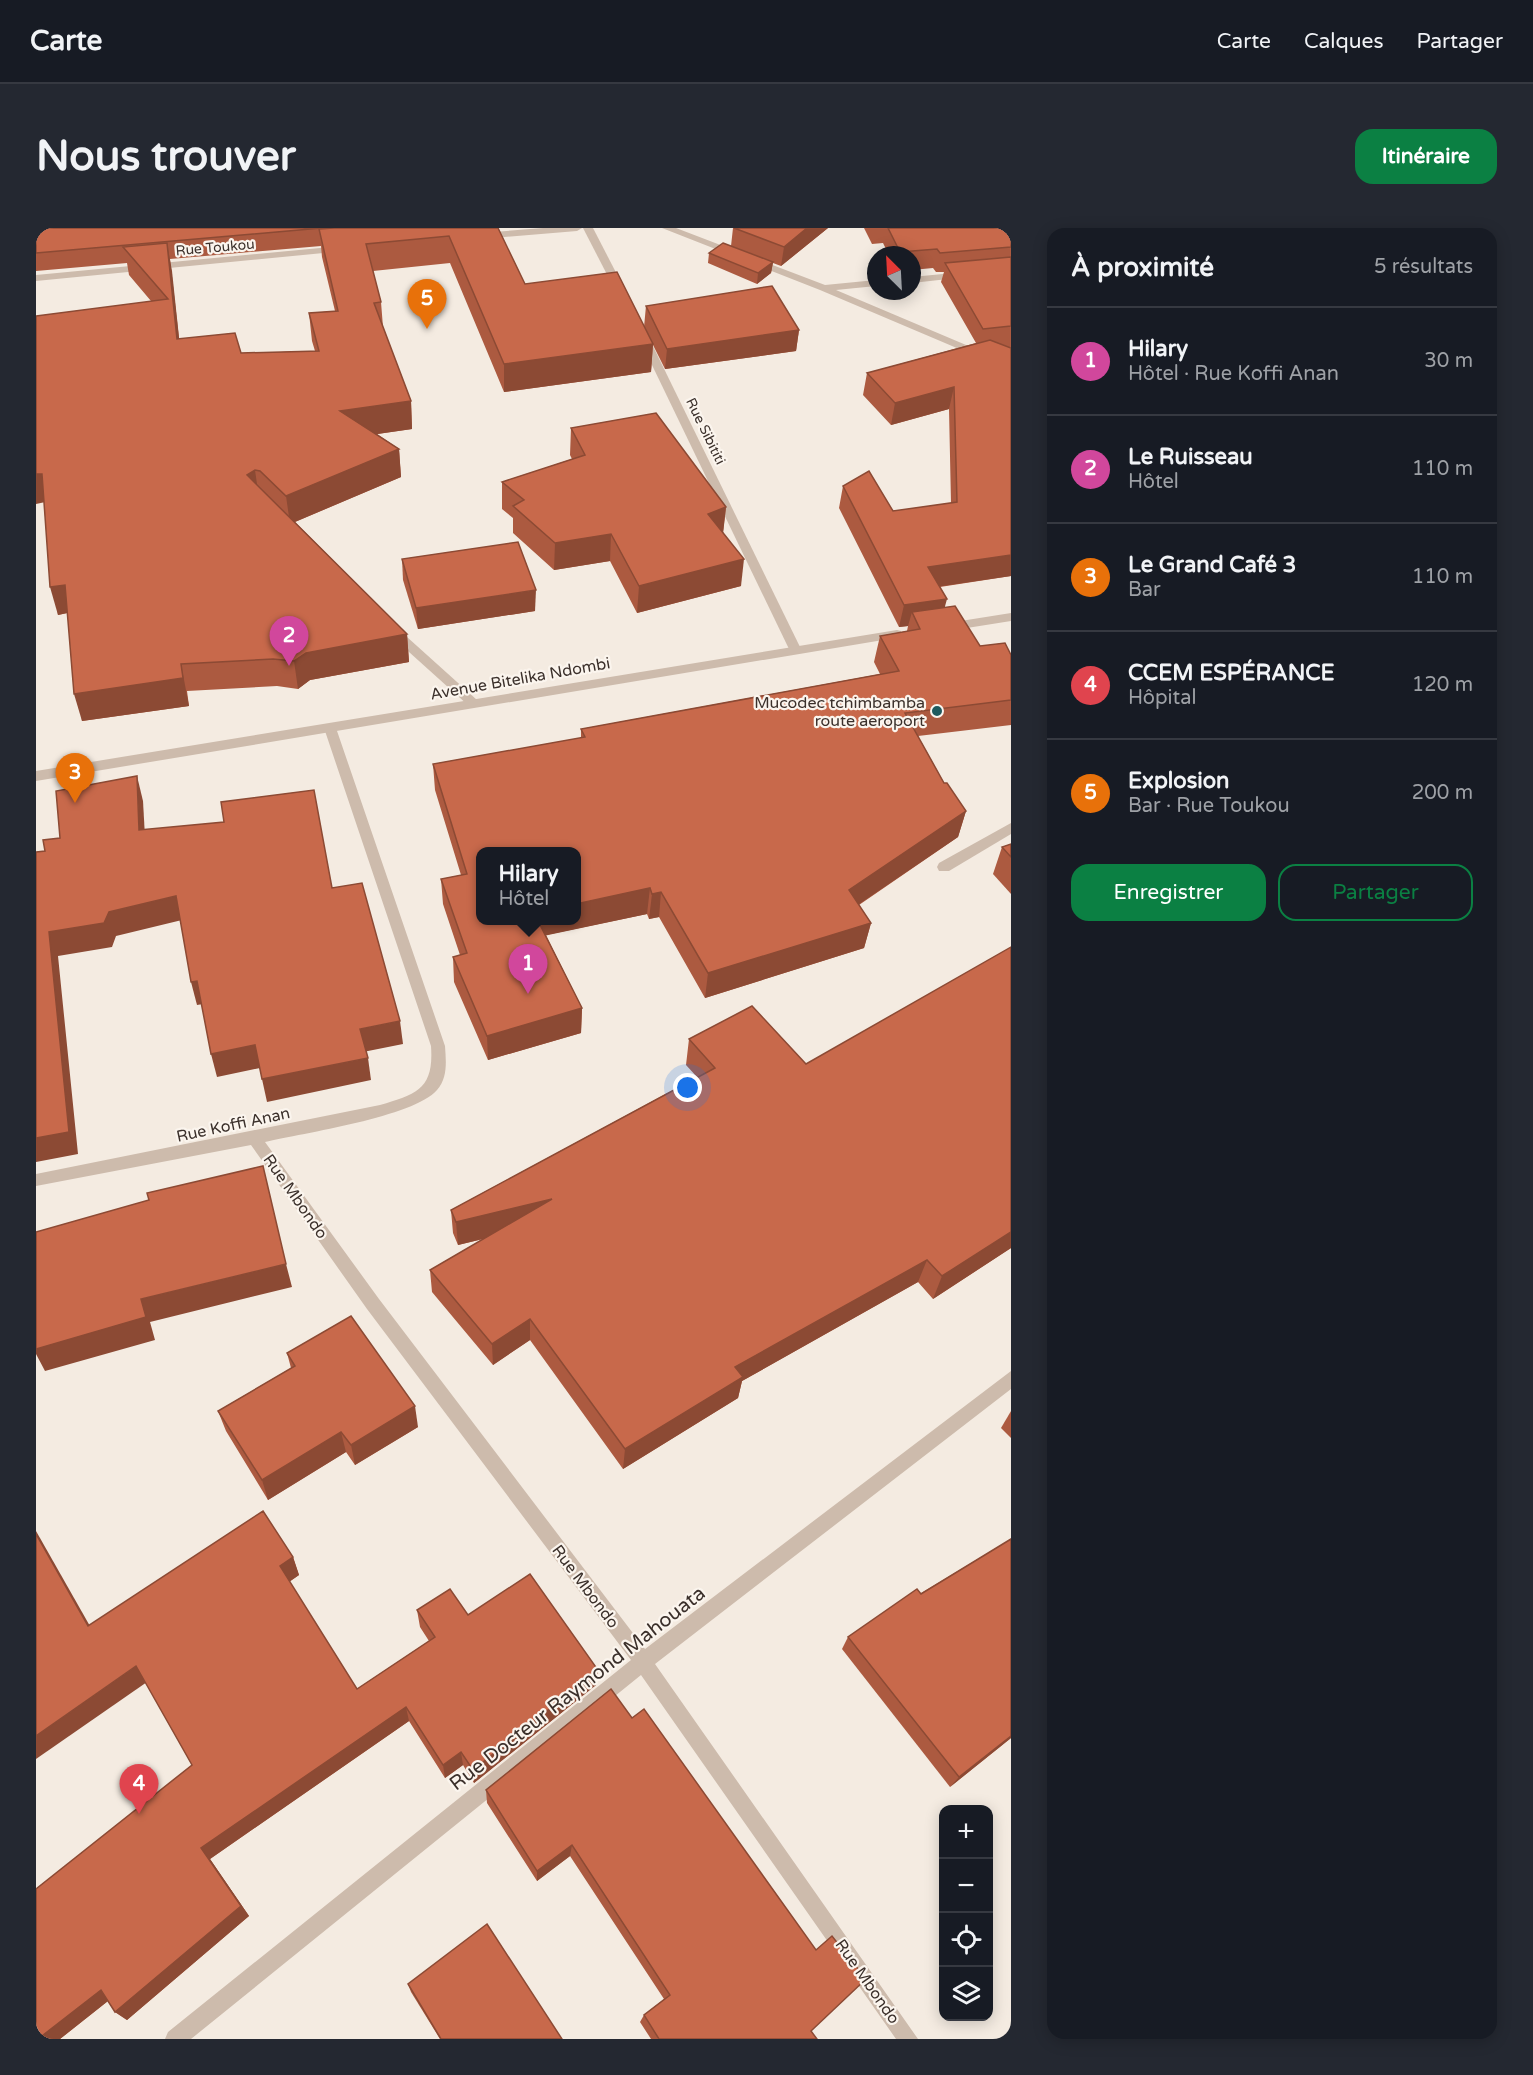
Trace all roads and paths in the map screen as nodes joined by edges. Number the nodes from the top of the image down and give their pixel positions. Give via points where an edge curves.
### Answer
1 (577, 228) edge
2 (588, 228) edge
3 (667, 228) edge
4 (470, 237) edge
5 (352, 248) edge
6 (970, 274) edge
7 (36, 278) edge
8 (921, 279) edge
9 (867, 284) edge
10 (823, 288) junction
11 (624, 299) edge
12 (639, 330) edge
13 (1011, 368) edge
14 (1011, 617) edge
15 (386, 625) edge
16 (936, 628) edge
17 (912, 632) edge
18 (795, 649) junction
19 (473, 703) junction
20 (330, 728) junction
21 (36, 776) edge
22 (1011, 828) edge
23 (944, 867) dead end
24 (255, 1138) junction
25 (36, 1180) edge
26 (1011, 1378) edge
27 (644, 1662) junction
28 (175, 2039) edge
29 (908, 2039) edge

1 - 4 street
2 - 11 street
3 - 10 street
5 - 7 street, Rue Toukou
6 - 8 street
9 - 10 street
10 - 13 street
12 - 18 street, Rue Sibititi
14 - 16 street
15 - 19 street
17 - 18 street, Avenue Bitelika Ndombi
18 - 19 street, Avenue Bitelika Ndombi
19 - 20 street, Avenue Bitelika Ndombi
20 - 21 street, Avenue Bitelika Ndombi
20 - 24 street, Rue Koffi Anan via 438,1047 439,1068 432,1088 414,1099
22 - 23 street
24 - 25 street, Rue Koffi Anan
24 - 27 street, Rue Mbondo via 373,1304
26 - 27 street, Rue Docteur Raymond Mahouata
27 - 28 street, Rue Docteur Raymond Mahouata
27 - 29 street, Rue Mbondo

